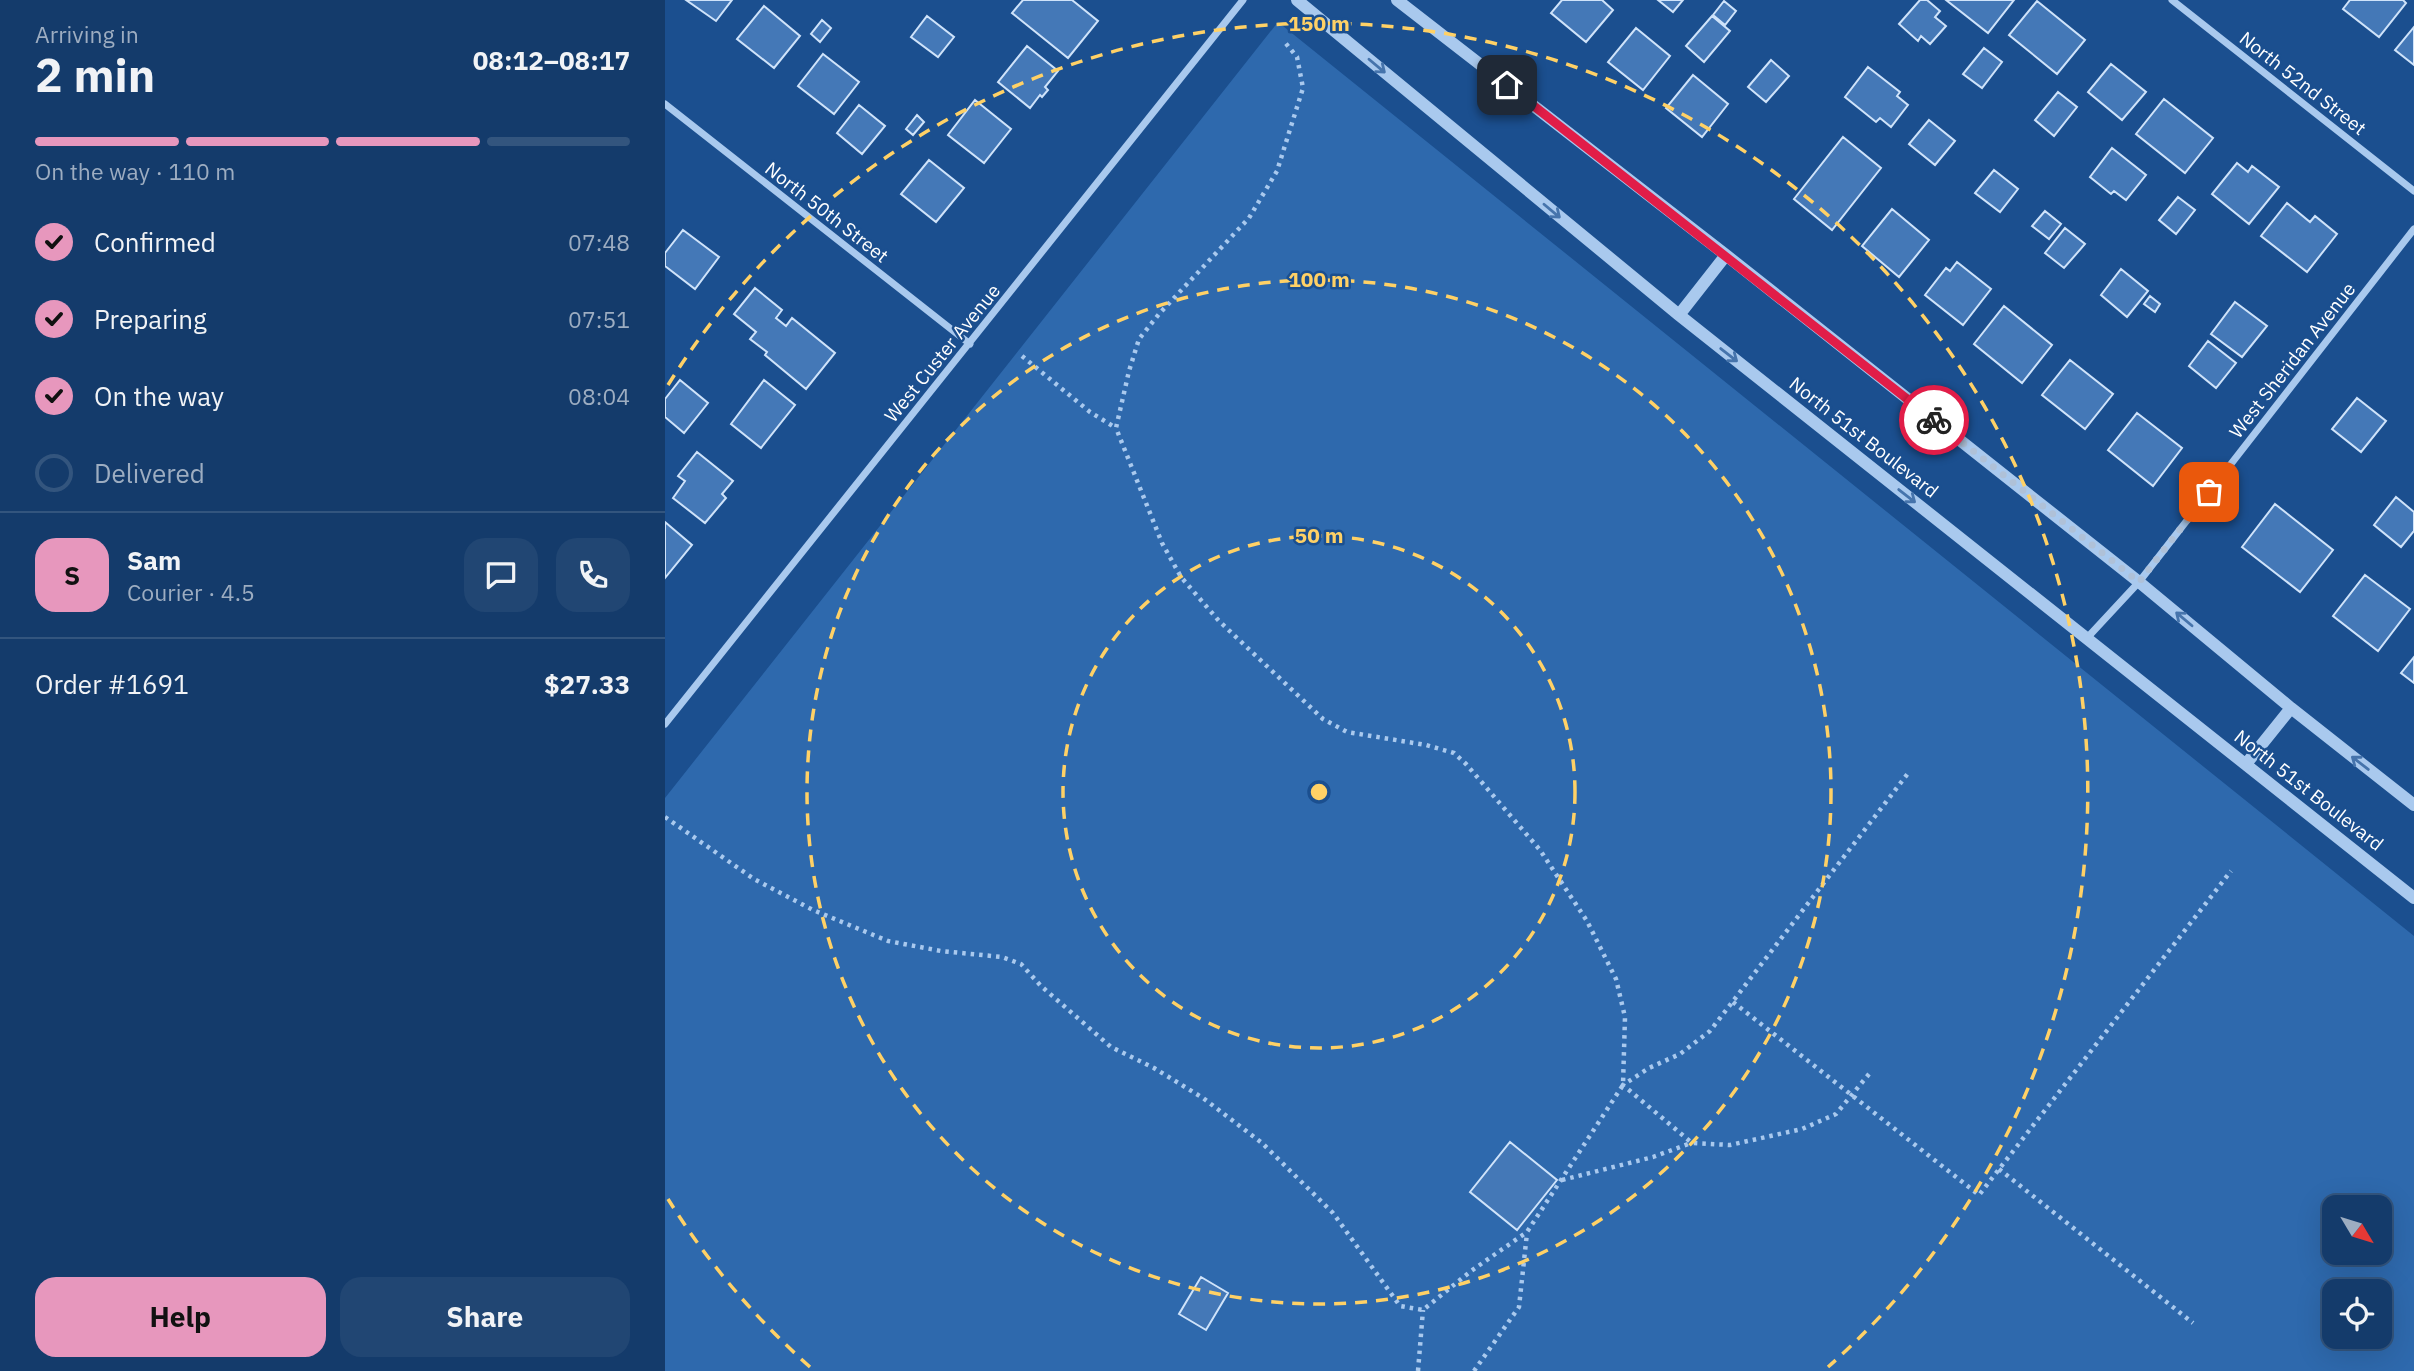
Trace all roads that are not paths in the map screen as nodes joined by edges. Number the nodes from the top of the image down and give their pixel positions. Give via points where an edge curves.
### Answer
1 (1243, 0) edge
2 (1297, 0) edge
3 (1397, 0) edge
4 (2172, 0) edge
5 (665, 104) edge
6 (2414, 191) edge
7 (2414, 229) edge
8 (1726, 255) junction
9 (1679, 315) junction
10 (970, 344) junction
11 (2139, 582) junction
12 (2087, 638) junction
13 (2291, 708) junction
14 (665, 724) edge
15 (2246, 764) junction
16 (2414, 805) edge
17 (2414, 898) edge

1 - 10 street, West Custer Avenue
2 -> 9 street, North 51st Boulevard
3 - 8 street
4 - 6 street, North 52nd Street
5 - 10 street, North 50th Street
7 - 11 street, West Sheridan Avenue
8 - 9 street
8 - 11 street
9 -> 12 street, North 51st Boulevard
10 - 14 street, West Custer Avenue
11 - 12 street, West Sheridan Avenue
13 -> 11 street
12 - 15 street, North 51st Boulevard
13 - 15 street
16 -> 13 street
15 - 17 street, North 51st Boulevard

